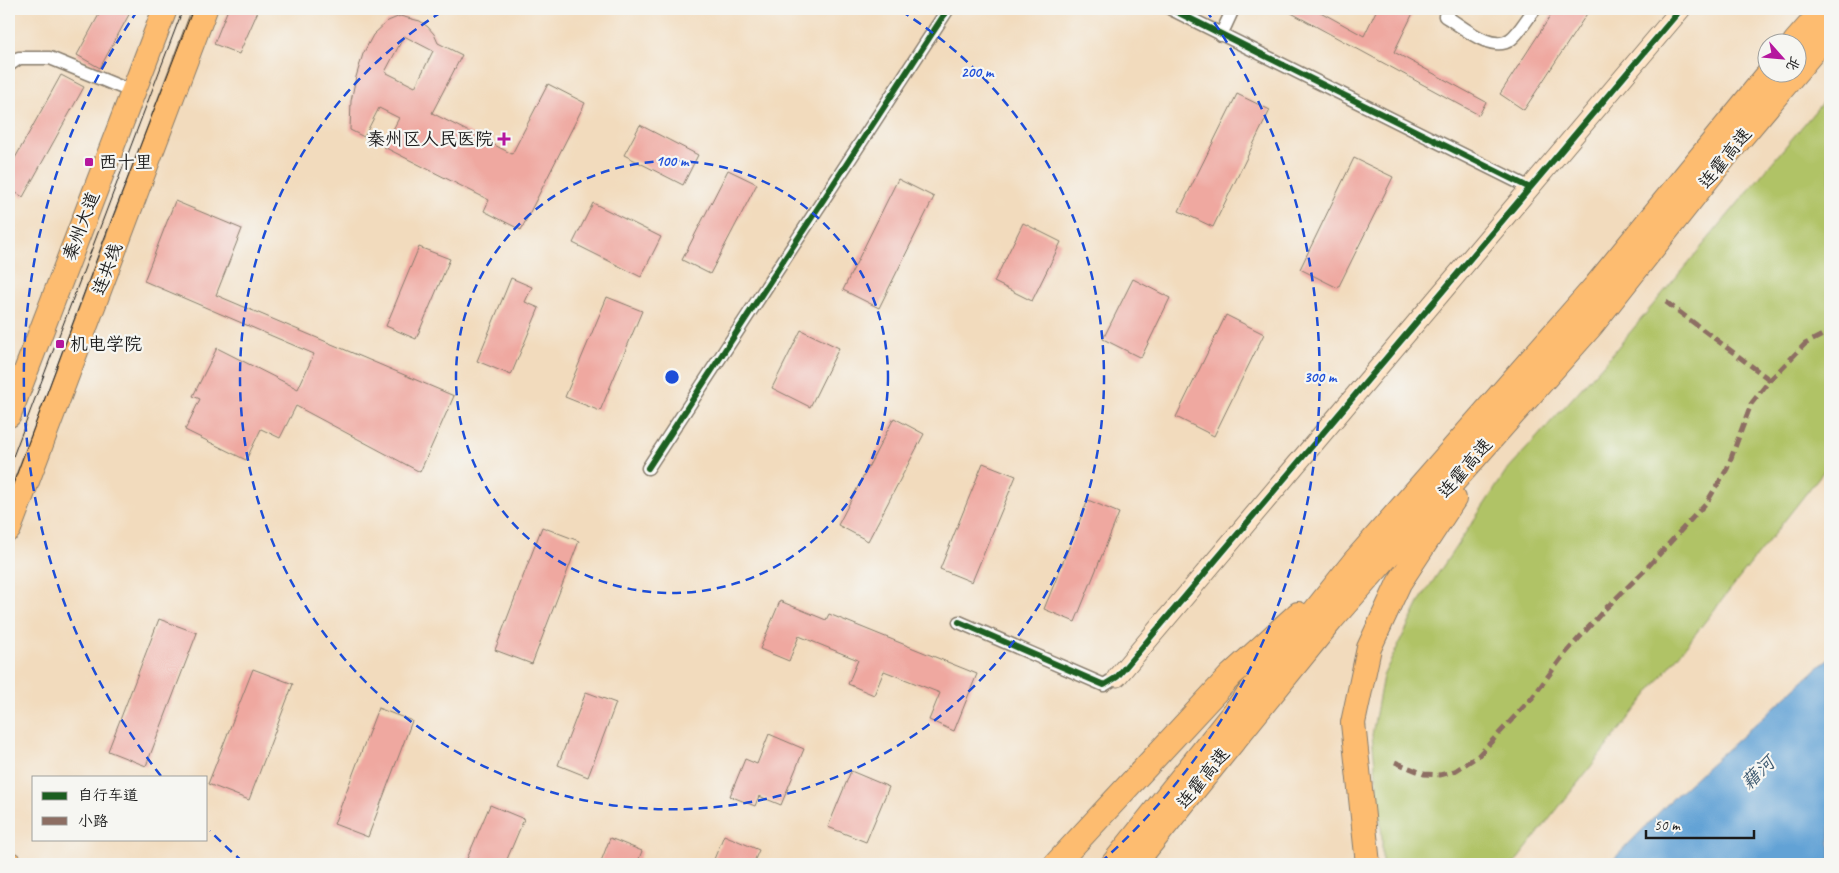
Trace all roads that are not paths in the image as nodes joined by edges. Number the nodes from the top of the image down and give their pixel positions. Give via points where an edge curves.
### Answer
1 (166, 9) edge
2 (205, 9) edge
3 (948, 9) edge
4 (1170, 9) edge
5 (1233, 9) edge
6 (1450, 9) edge
7 (1535, 9) edge
8 (1682, 9) edge
9 (1824, 9) edge
10 (1804, 32) edge
11 (1830, 32) edge
12 (1221, 35) junction
13 (1806, 60) edge
14 (9, 65) edge
15 (1762, 82) edge
16 (1788, 82) edge
17 (133, 92) junction
18 (1530, 188) junction
19 (9, 415) edge
20 (1498, 430) junction
21 (648, 468) dead end
22 (9, 529) edge
23 (1354, 562) junction
24 (959, 622) dead end
25 (1118, 677) joint
26 (1056, 864) edge
27 (1113, 864) edge
28 (1134, 864) edge
29 (1368, 864) edge

1 - 17 highway, 秦州大道
2 - 22 highway, 连共线
3 - 21 street
4 - 12 street
5 - 12 street
6 - 7 street via 1445,16 1484,41 1498,44 1512,38
8 - 18 street
9 - 10 highway
11 - 13 highway, 连霍高速
12 - 18 street
14 - 17 street via 19,58 50,58
15 - 23 highway, 连霍高速 via 1594,288
16 - 20 highway, 连霍高速 via 1591,326
17 - 19 highway, 秦州大道
18 - 25 street
20 - 28 highway, 连霍高速 via 1332,619
20 - 29 highway via 1399,583 1369,648 1353,723
23 - 26 highway via 1231,675
23 - 27 highway, 连霍高速
24 - 25 street via 1104,684

